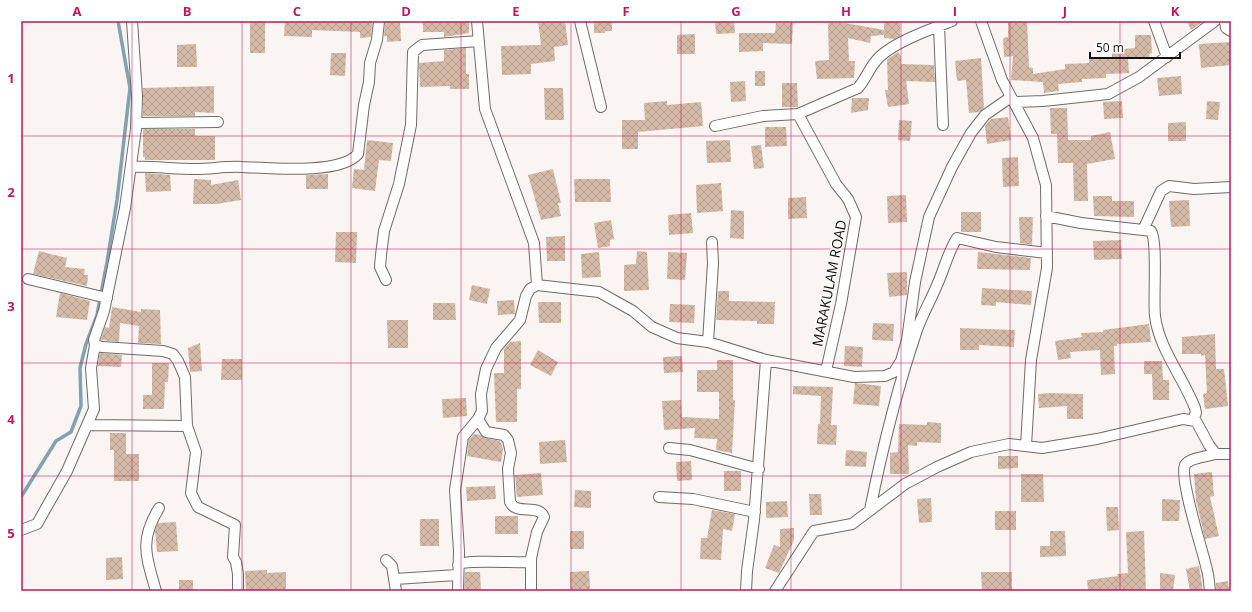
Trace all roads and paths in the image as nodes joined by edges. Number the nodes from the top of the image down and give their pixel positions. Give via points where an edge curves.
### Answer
1 (132, 21) edge
2 (380, 21) edge
3 (477, 21) edge
4 (580, 21) edge
5 (952, 21) edge
6 (981, 21) edge
7 (1154, 21) edge
8 (1215, 21) edge
9 (1225, 21) edge
10 (939, 26) junction
11 (1231, 31) edge
12 (479, 41) junction
13 (1167, 57) junction
14 (1013, 100) junction
15 (601, 107) dead end
16 (798, 114) junction
17 (218, 122) dead end
18 (137, 123) junction
19 (715, 126) dead end
20 (942, 126) dead end
21 (132, 167) junction
22 (1231, 188) edge
23 (1046, 216) junction
24 (1143, 230) junction
25 (712, 242) dead end
26 (1047, 253) junction
27 (28, 279) dead end
28 (386, 280) dead end
29 (537, 285) junction
30 (102, 297) junction
31 (708, 342) junction
32 (95, 345) junction
33 (766, 360) junction
34 (826, 371) junction
35 (478, 419) junction
36 (1193, 419) junction
37 (87, 425) junction
38 (186, 426) junction
39 (1026, 446) junction
40 (669, 448) dead end
41 (1216, 454) junction
42 (1231, 454) edge
43 (758, 469) junction
44 (660, 496) dead end
45 (159, 508) dead end
46 (870, 510) junction
47 (755, 512) junction
48 (21, 530) edge
49 (386, 560) dead end
50 (530, 562) junction
51 (458, 570) junction
52 (395, 579) junction
53 (156, 591) edge
54 (238, 591) edge
55 (396, 591) edge
56 (458, 591) edge
57 (532, 591) edge
58 (746, 591) edge
59 (775, 591) edge
60 (1210, 591) edge

1 - 18 street
2 - 21 street via 370,63 358,154 353,160 339,165 303,169
3 - 12 street
4 - 15 street
5 - 10 street
6 - 14 street via 1002,80
7 - 13 street
8 - 13 street
9 - 11 street via 1226,28
10 - 16 street via 883,54 858,88
10 - 20 street
12 - 28 street via 422,45 413,52 411,125 399,184 384,231 381,255 380,267
12 - 29 street via 484,109 534,243
13 - 14 street via 1139,77 1108,94 1043,101
14 - 23 street via 1033,138 1046,185
14 - 34 street via 985,116 971,133 929,217 906,340 901,361 894,372 885,376 854,376
16 - 19 street via 763,116
16 - 34 street, MARAKULAM ROAD via 856,217
17 - 18 street
18 - 21 street
21 - 30 street via 125,208
22 - 24 street via 1169,186 1161,191
23 - 24 street
23 - 26 street
24 - 36 street via 1151,231 1154,235 1155,318 1167,353 1195,408 1196,414
25 - 31 street
26 - 39 street via 1048,268 1031,360
26 - 46 street via 996,247 957,238 952,245 918,328 886,439
27 - 30 street
29 - 31 street via 598,292 627,307 664,333 677,338
29 - 35 street via 530,288 520,320 496,348 486,369 481,394 482,412
30 - 32 street
31 - 33 street
32 - 37 street via 91,368 94,409
32 - 38 street via 173,354 185,377
33 - 34 street
33 - 43 street
35 - 50 street via 486,432 504,435 508,440 511,453 508,469 512,506 537,510 543,514
35 - 51 street via 463,437 458,464 455,490
36 - 39 street via 1176,420 1097,439 1042,448
36 - 41 street
37 - 38 street
37 - 48 street via 67,471 37,524
38 - 54 street via 196,452 191,493 198,507 235,525 233,557 238,574
39 - 46 street via 1009,444 971,452 905,484
40 - 43 street via 690,450
41 - 42 street
41 - 60 street via 1189,461 1184,471 1186,490
43 - 47 street
44 - 47 street via 693,499
45 - 53 street via 149,523 145,541 146,557
46 - 59 street via 852,524 814,531
47 - 58 street
49 - 52 street via 392,566
50 - 51 street via 461,562
50 - 57 street
51 - 52 street
51 - 56 street
52 - 55 street

